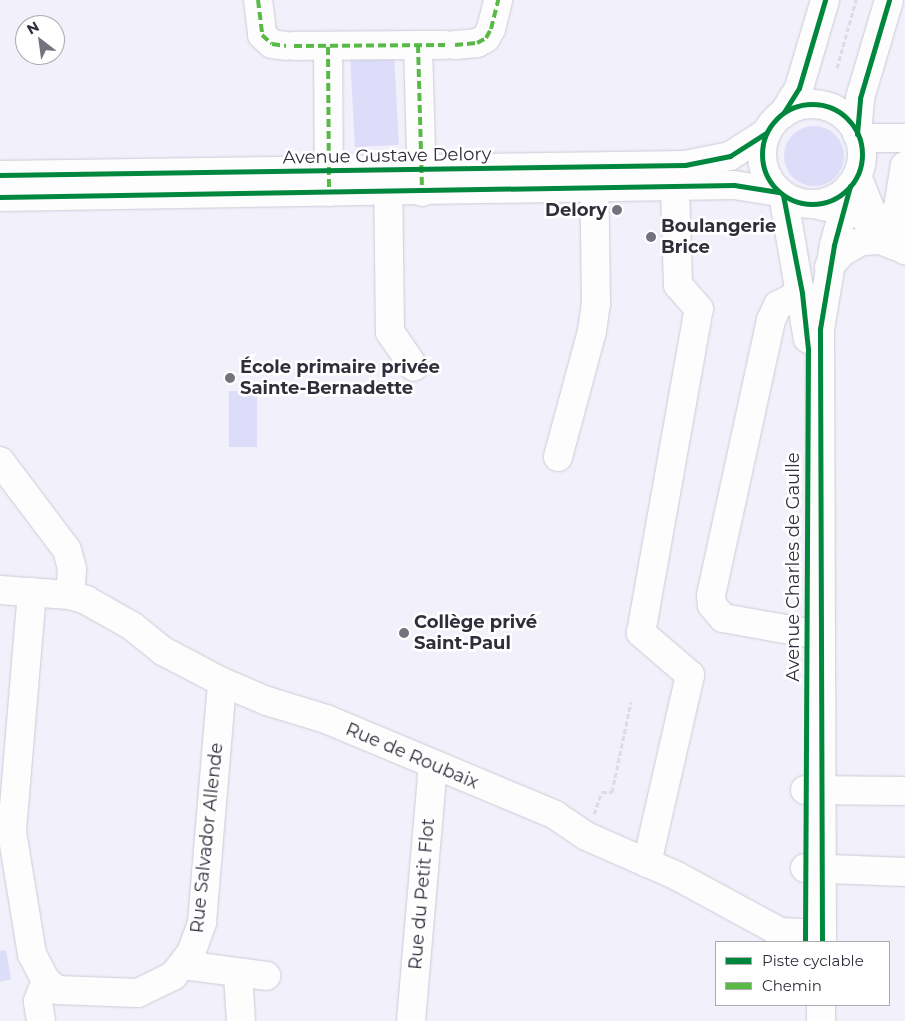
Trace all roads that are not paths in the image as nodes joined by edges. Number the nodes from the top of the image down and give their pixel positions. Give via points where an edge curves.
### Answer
1 (258, 0) edge
2 (498, 0) edge
3 (825, 0) edge
4 (889, 0) edge
5 (418, 45) junction
6 (328, 46) junction
7 (774, 124) junction
8 (858, 136) junction
9 (902, 146) edge
10 (905, 166) edge
11 (0, 175) edge
12 (594, 178) junction
13 (388, 181) junction
14 (421, 181) junction
15 (329, 182) junction
16 (675, 187) junction
17 (850, 190) junction
18 (781, 194) junction
19 (0, 197) edge
20 (895, 240) edge
21 (830, 268) junction
22 (802, 293) junction
23 (414, 367) dead end
24 (558, 457) dead end
25 (0, 462) edge
26 (0, 590) edge
27 (32, 592) junction
28 (70, 595) junction
29 (807, 633) junction
30 (222, 682) junction
31 (9, 740) edge
32 (433, 766) junction
33 (814, 790) junction
34 (905, 791) edge
35 (647, 863) junction
36 (814, 869) junction
37 (9, 872) edge
38 (905, 872) edge
39 (814, 938) edge
40 (183, 965) junction
41 (238, 975) junction
42 (266, 976) dead end
43 (46, 981) junction
44 (804, 1006) edge
45 (821, 1006) edge
46 (41, 1021) edge
47 (241, 1021) edge
48 (411, 1021) edge
49 (804, 1021) edge
50 (821, 1021) edge

1 - 6 street via 262,35 272,44
2 - 5 street via 492,29 486,38 468,45
3 - 7 street via 799,88
4 - 8 street via 858,104
5 - 6 street
5 - 14 street
6 - 15 street
7 - 8 street via 800,106 825,106 841,114
7 - 12 street, Avenue Gustave Delory via 736,153 713,161
7 - 18 street via 762,148 762,164 768,180
8 - 9 street
8 - 17 street via 861,156
10 - 20 street
11 - 15 street, Avenue Gustave Delory
12 - 14 street, Avenue Gustave Delory
12 - 16 street, Avenue Gustave Delory
12 - 24 street via 596,304
13 - 14 street, Avenue Gustave Delory
13 - 15 street, Avenue Gustave Delory
13 - 23 street, Avenue Gustave Delory via 390,332
15 - 19 street, Avenue Gustave Delory
16 - 18 street, Avenue Gustave Delory via 744,185
16 - 35 street via 678,285 700,309 641,633 690,674
17 - 18 street via 837,198 815,204 801,203
17 - 20 street via 867,204
17 - 21 street, Avenue Charles de Gaulle
18 - 22 street, Avenue Charles de Gaulle
20 - 21 street via 862,241 842,252
21 - 33 street, Avenue Charles de Gaulle via 820,330
22 - 29 street, Avenue Charles de Gaulle via 809,368
22 - 29 street via 778,305 771,320 711,596 712,605 724,618
25 - 28 street via 67,550 72,569
26 - 27 street, Rue de Roubaix
27 - 28 street, Rue de Roubaix
27 - 31 street
28 - 30 street, Rue de Roubaix via 101,607 132,626 163,652
29 - 33 street, Avenue Charles de Gaulle
30 - 32 street, Rue de Roubaix via 267,701 308,712
30 - 40 street, Rue Salvador Allende via 202,922
31 - 37 street via 12,816
32 - 35 street, Rue de Roubaix via 555,815 586,836
32 - 48 street, Rue du Petit Flot
33 - 34 street
33 - 36 street, Avenue Charles de Gaulle
35 - 39 street, Rue de Roubaix via 677,876 760,924 780,932
36 - 38 street
36 - 39 street, Avenue Charles de Gaulle
37 - 43 street via 32,954
40 - 41 street
40 - 43 street, Rue Salvador Allende via 161,984 138,993 71,992 57,990
41 - 42 street
41 - 47 street
43 - 46 street via 38,1001
44 - 49 street
45 - 50 street

